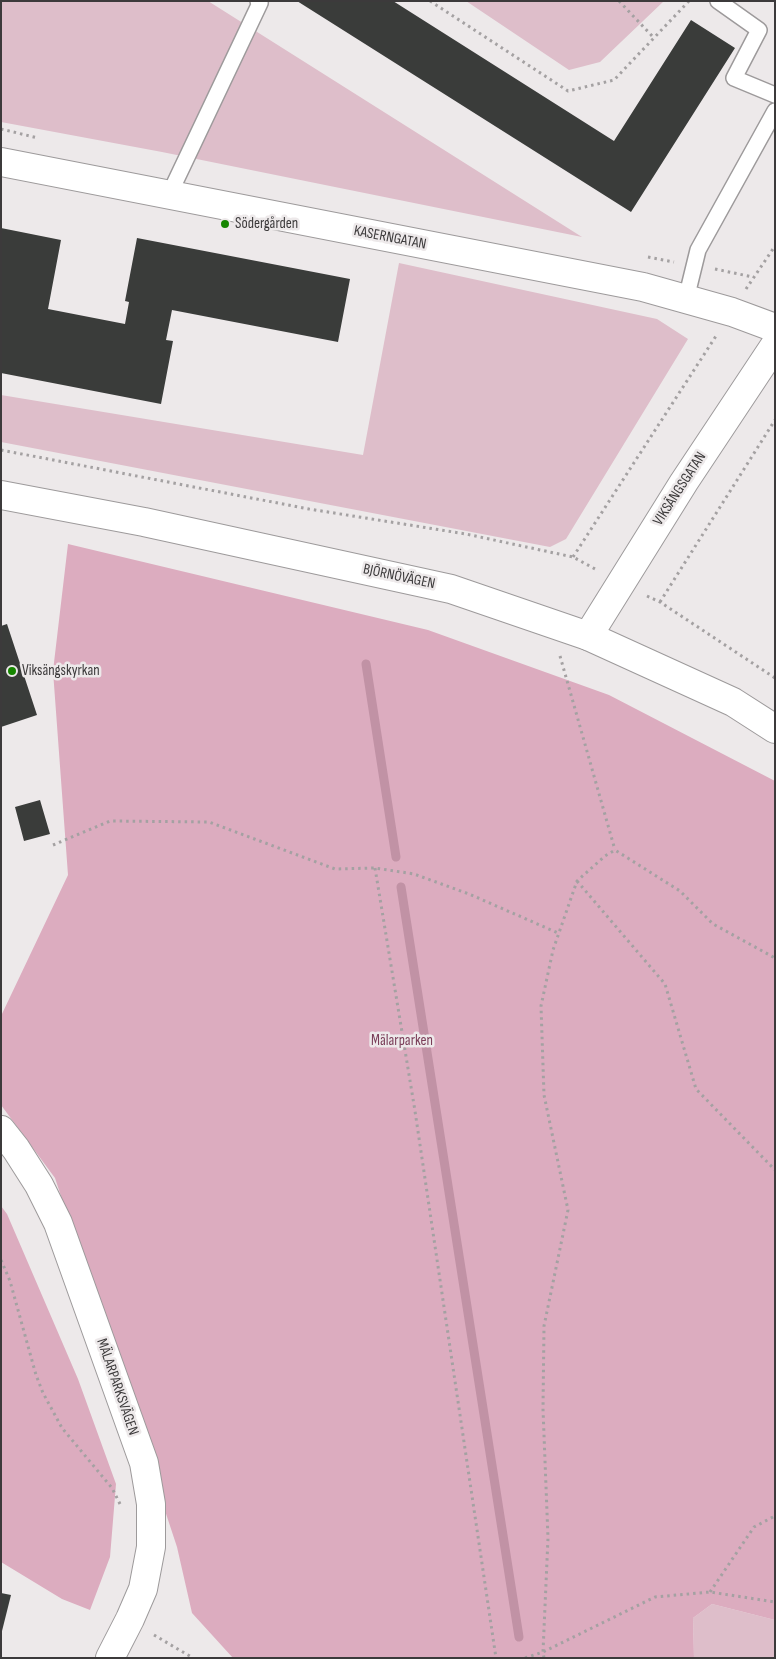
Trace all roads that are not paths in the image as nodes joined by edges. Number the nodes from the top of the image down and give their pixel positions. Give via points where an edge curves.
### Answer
1 (258, 1) edge
2 (718, 1) edge
3 (775, 95) edge
4 (775, 111) edge
5 (1, 162) edge
6 (169, 195) junction
7 (686, 299) junction
8 (775, 328) edge
9 (775, 345) edge
10 (1, 495) edge
11 (588, 636) junction
12 (775, 729) edge
13 (1, 1130) edge
14 (110, 1658) edge

1 - 6 lane via 260,3
2 - 3 lane via 759,30 734,78
4 - 7 lane via 698,250
5 - 6 street, KASERNGATAN
6 - 7 street, KASERNGATAN via 643,286
7 - 8 street, KASERNGATAN
9 - 11 street, VIKSÄNGSGATAN
10 - 11 street, BJÖRNÖVÄGEN via 154,524 451,588
11 - 12 street, BJÖRNÖVÄGEN via 733,702
13 - 14 street, MÄLARPARKSVÄGEN via 39,1185 58,1222 144,1462 151,1504 151,1547 142,1589

